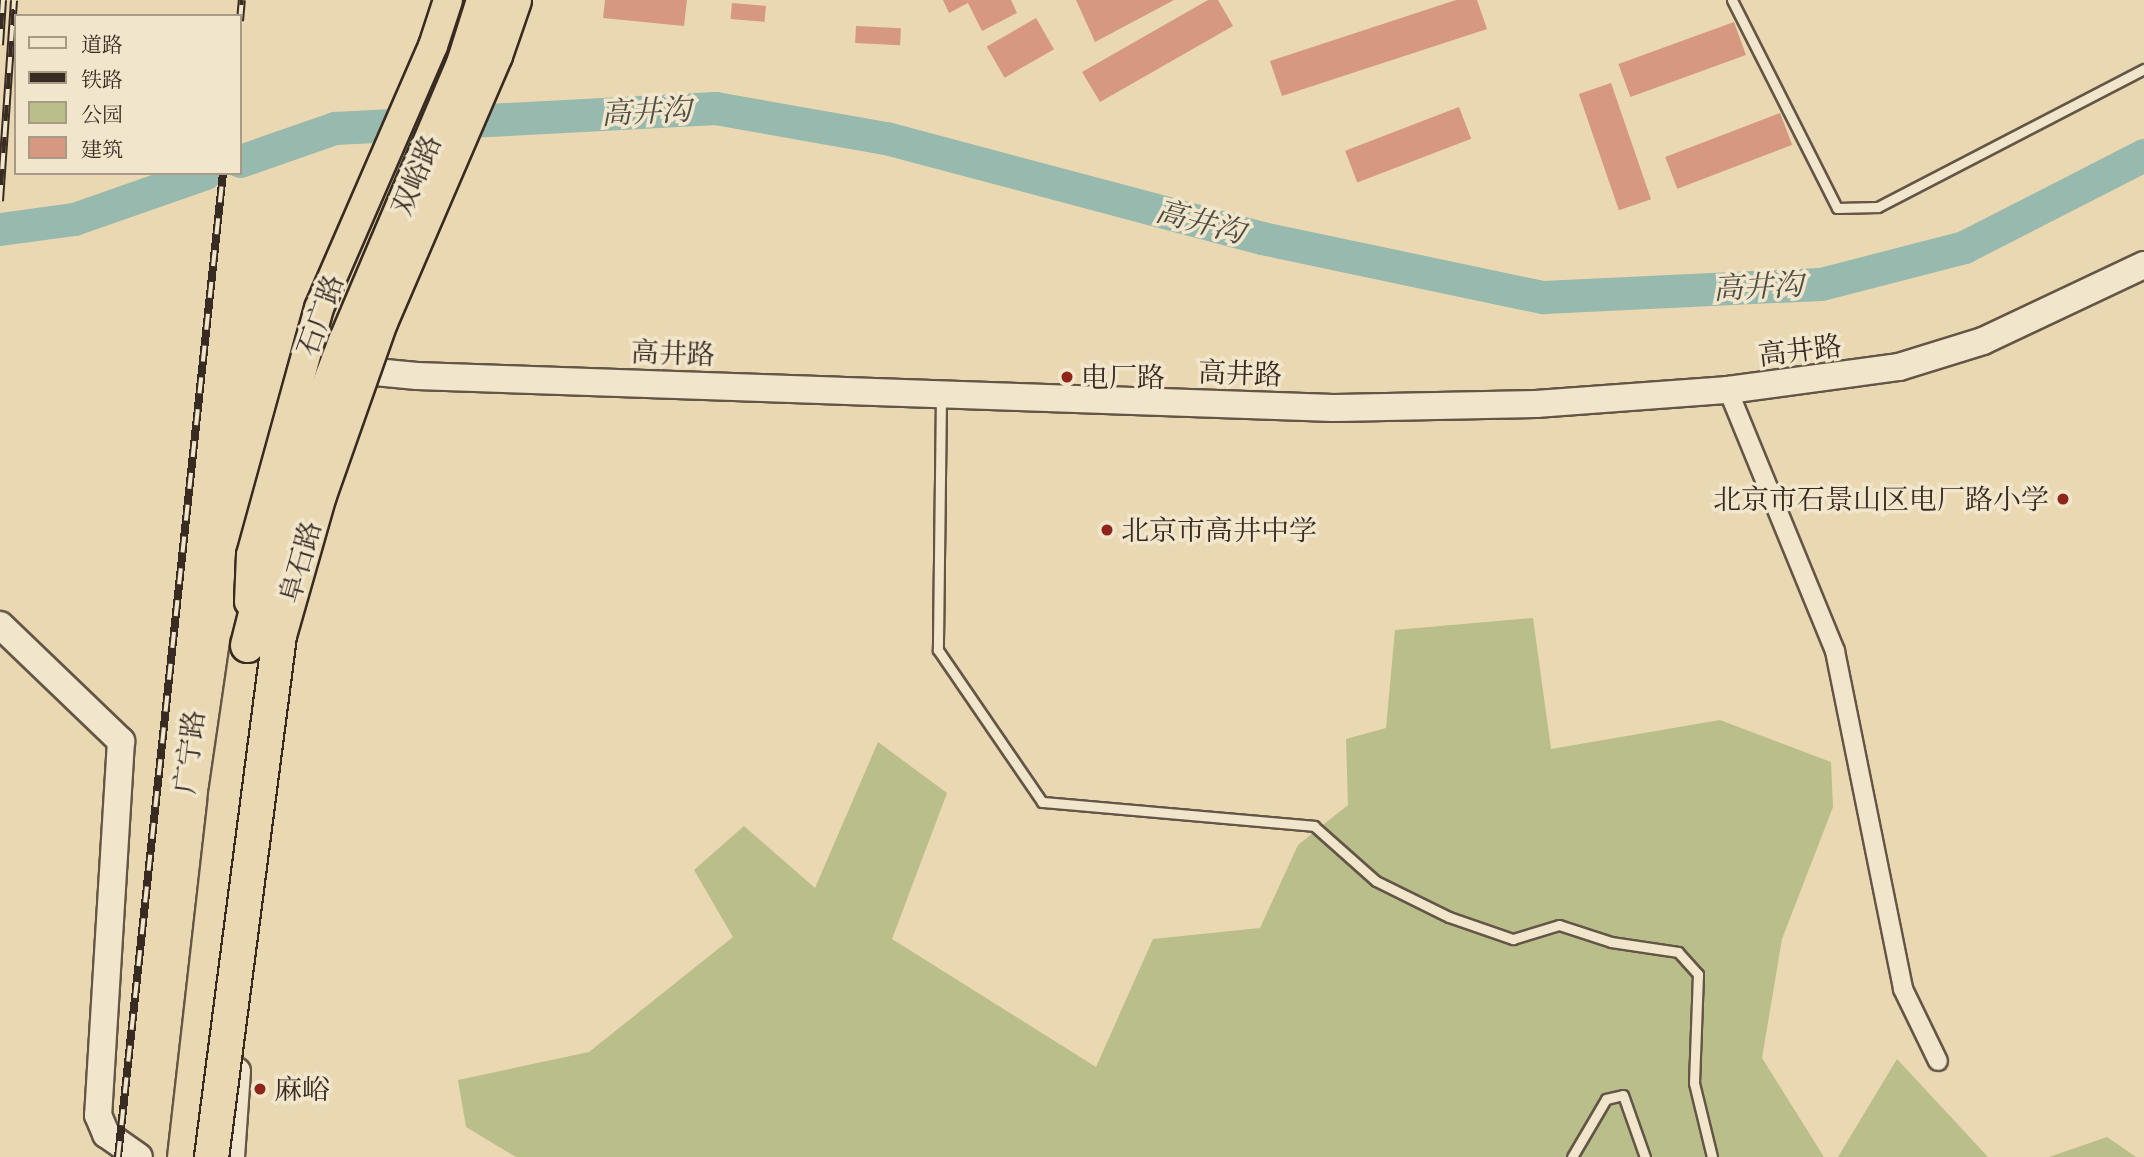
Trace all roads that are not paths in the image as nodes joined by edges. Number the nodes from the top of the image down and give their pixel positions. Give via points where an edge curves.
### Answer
1 (448, 0) edge
2 (454, 0) edge
3 (483, 0) edge
4 (514, 0) edge
5 (526, 0) edge
6 (1732, 0) edge
7 (500, 56) junction
8 (2144, 69) edge
9 (2144, 265) edge
10 (311, 365) junction
11 (367, 373) junction
12 (1728, 390) junction
13 (941, 393) junction
14 (0, 625) edge
15 (247, 645) junction
16 (1938, 1061) dead end
17 (139, 1157) edge
18 (183, 1157) edge
19 (211, 1157) edge
20 (231, 1157) edge
21 (1572, 1157) edge
22 (1645, 1157) edge
23 (1712, 1157) edge

1 - 15 main road, 石广路, bridge via 433,46 319,309 251,555
2 - 10 street, 双峪路 via 424,89
3 - 15 highway, 阜石路, bridge via 463,62 345,341 281,510
4 - 7 street, 双峪路
4 - 19 highway, 阜石路, bridge via 495,55 380,322 319,495 279,635
5 - 7 street
6 - 8 lane via 1837,208 1878,207
7 - 11 street, 双峪路
9 - 12 street, 高井路 via 1983,341 1899,368
10 - 11 street, 高井路
10 - 18 street, 广宁路 via 234,658 215,791
11 - 13 street, 高井路
11 - 20 street via 319,492 280,651 252,869
12 - 13 street, 高井路 via 1436,408
12 - 16 street via 1835,651 1903,989
13 - 23 lane via 938,650 1042,802 1314,827 1376,881 1449,917 1513,939 1559,925 1611,942 1678,952 1698,974 1694,1083
14 - 17 street via 121,741 98,1115 106,1135
15 - 18 highway, 阜石路
21 - 22 lane via 1606,1099 1623,1095

